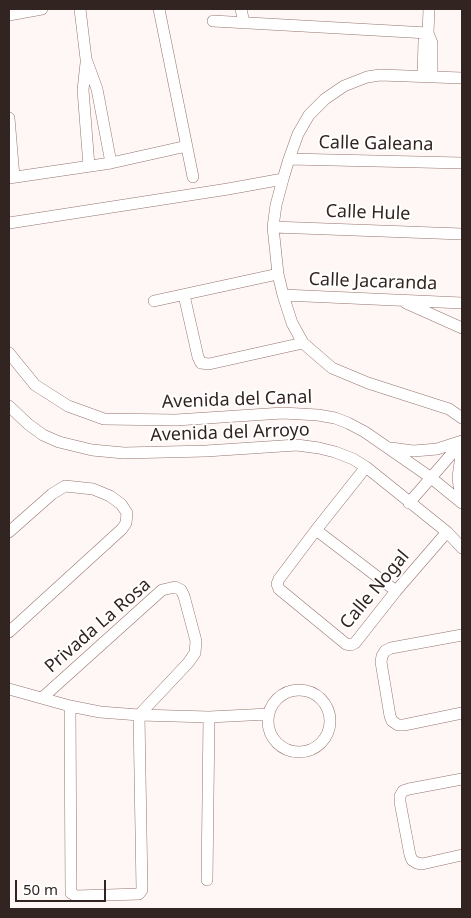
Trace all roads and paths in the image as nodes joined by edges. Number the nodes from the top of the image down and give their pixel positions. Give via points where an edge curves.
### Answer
1 (42, 9) edge
2 (80, 9) edge
3 (159, 9) edge
4 (241, 9) edge
5 (429, 9) edge
6 (9, 14) edge
7 (213, 21) dead end
8 (244, 23) junction
9 (428, 33) junction
10 (86, 59) junction
11 (427, 76) junction
12 (462, 78) edge
13 (9, 118) edge
14 (187, 146) junction
15 (289, 159) junction
16 (111, 163) junction
17 (462, 163) edge
18 (89, 166) junction
19 (193, 176) dead end
20 (12, 177) edge
21 (283, 179) junction
22 (9, 223) edge
23 (273, 227) junction
24 (462, 234) edge
25 (278, 274) junction
26 (184, 295) junction
27 (283, 295) junction
28 (154, 301) dead end
29 (400, 301) junction
30 (462, 303) edge
31 (462, 328) edge
32 (303, 343) junction
33 (9, 353) edge
34 (9, 406) edge
35 (462, 418) edge
36 (462, 441) edge
37 (388, 447) junction
38 (462, 448) edge
39 (366, 468) junction
40 (430, 477) junction
41 (462, 496) edge
42 (409, 503) junction
43 (462, 503) edge
44 (316, 530) junction
45 (9, 532) edge
46 (447, 532) junction
47 (462, 548) edge
48 (396, 591) junction
49 (9, 632) edge
50 (462, 635) edge
51 (9, 689) edge
52 (42, 698) junction
53 (70, 706) junction
54 (462, 713) edge
55 (269, 714) junction
56 (139, 715) junction
57 (209, 718) junction
58 (462, 779) edge
59 (462, 855) edge
60 (207, 880) dead end

1 - 6 street
2 - 10 street
3 - 14 street
4 - 8 street
5 - 9 street
7 - 8 street
8 - 9 street
9 - 11 street via 432,43
10 - 16 street via 97,89
10 - 18 street via 83,90
11 - 12 street
11 - 15 street via 380,75 344,86 309,115
13 - 20 street
14 - 16 street
14 - 19 street
15 - 17 street, Calle Galeana
15 - 21 street
16 - 18 street
18 - 20 street
21 - 22 street
21 - 23 street
23 - 24 street, Calle Hule
23 - 25 street
25 - 26 street
25 - 27 street
26 - 28 street
26 - 32 street via 201,363 209,364
27 - 29 street, Calle Jacaranda
27 - 32 street
29 - 30 street, Calle Jacaranda
29 - 31 street
32 - 35 street via 332,368 449,409
33 - 37 street, Avenida del Canal via 35,385 68,406 104,419 176,420 318,414 348,423
34 - 39 street, Avenida del Arroyo via 43,435 92,450 124,453 206,451 296,445 336,452
36 - 37 street via 426,450
36 - 40 street
37 - 40 street, Avenida del Canal
38 - 41 street via 458,476
39 - 42 street, Avenida del Arroyo
39 - 44 street, Calle Nogal
40 - 42 street
40 - 43 street, Avenida del Canal
42 - 46 street, Avenida del Arroyo
44 - 48 street
44 - 48 street, Calle Nogal via 277,584 346,644 355,643
45 - 49 street via 52,494 66,486 93,489 110,496 121,504 127,514 122,530
46 - 47 street, Avenida del Arroyo
46 - 48 street, Calle Nogal
50 - 54 street via 391,648 385,651 381,662 390,716 398,725
51 - 52 street
52 - 53 street
52 - 56 street, Privada La Rosa via 162,590 174,587 184,596 196,641 195,653
53 - 56 street
53 - 56 street via 73,896 141,893
55 - 55 street via 272,737 283,748 298,753 313,750 319,745 330,725 324,703 304,691 282,695
55 - 57 street
56 - 57 street
57 - 60 street
58 - 59 street via 409,789 400,796 412,860 422,864

